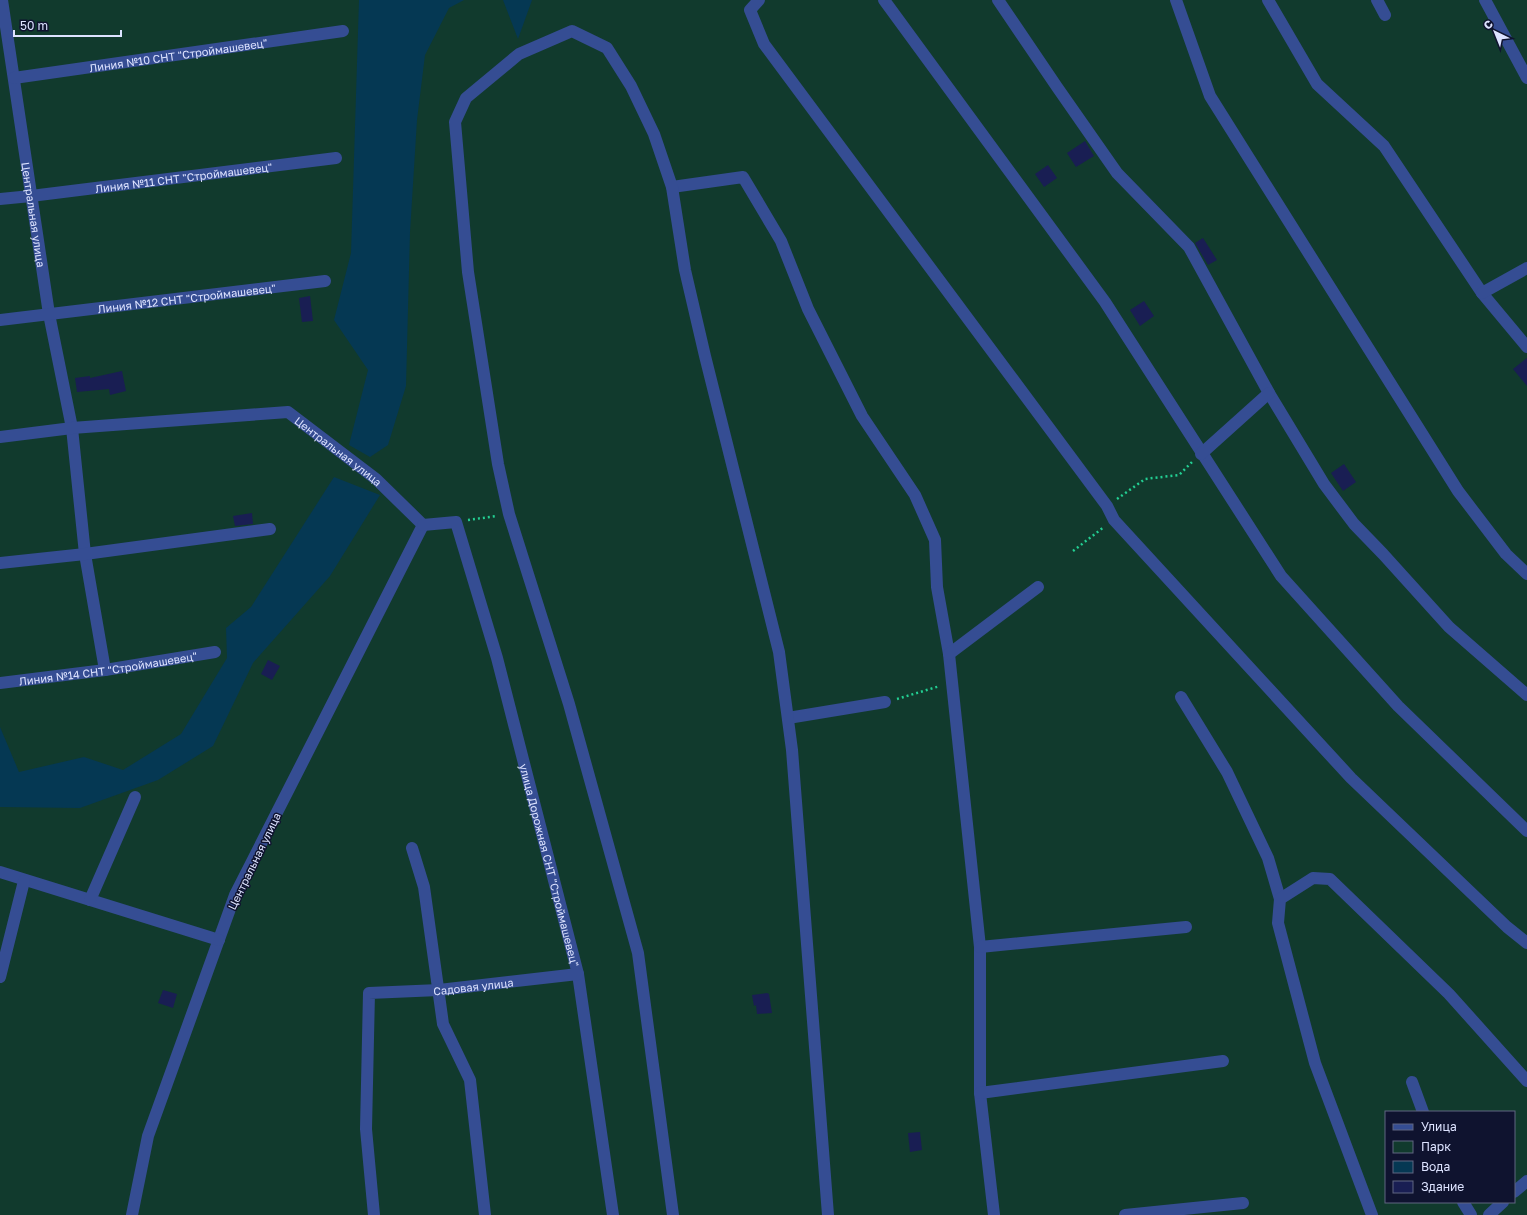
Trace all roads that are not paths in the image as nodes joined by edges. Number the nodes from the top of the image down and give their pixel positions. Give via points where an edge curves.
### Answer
1 (2, 0) edge
2 (884, 0) edge
3 (998, 0) edge
4 (1176, 0) edge
5 (1268, 0) edge
6 (1377, 0) edge
7 (1485, 0) edge
8 (756, 1) edge
9 (1385, 15) dead end
10 (343, 31) dead end
11 (14, 78) junction
12 (1527, 78) edge
13 (336, 158) dead end
14 (672, 187) junction
15 (31, 196) junction
16 (0, 199) edge
17 (1527, 268) edge
18 (325, 281) dead end
19 (1482, 293) junction
20 (49, 314) junction
21 (0, 320) edge
22 (1527, 347) edge
23 (1269, 393) junction
24 (72, 428) junction
25 (0, 437) edge
26 (1201, 454) junction
27 (424, 525) junction
28 (270, 528) dead end
29 (85, 554) junction
30 (0, 563) edge
31 (1527, 574) edge
32 (1038, 587) dead end
33 (215, 652) dead end
34 (949, 654) junction
35 (105, 670) junction
36 (0, 684) edge
37 (1527, 695) edge
38 (1181, 697) dead end
39 (885, 702) road end
40 (788, 718) junction
41 (135, 798) dead end
42 (1527, 831) edge
43 (412, 848) dead end
44 (0, 872) edge
45 (24, 881) junction
46 (1280, 899) junction
47 (90, 900) junction
48 (1186, 927) dead end
49 (219, 940) junction
50 (1527, 943) edge
51 (980, 947) junction
52 (578, 974) junction
53 (0, 977) edge
54 (439, 990) junction
55 (1222, 1062) dead end
56 (1527, 1081) edge
57 (1412, 1082) dead end
58 (980, 1093) junction
59 (1423, 1111) edge
60 (1527, 1181) edge
61 (1515, 1191) edge
62 (1243, 1203) dead end
63 (1463, 1203) edge
64 (1502, 1203) edge
65 (132, 1215) edge
66 (374, 1215) edge
67 (485, 1215) edge
68 (613, 1215) edge
69 (673, 1215) edge
70 (828, 1215) edge
71 (994, 1215) edge
72 (1125, 1215) edge
73 (1372, 1215) edge
74 (1471, 1215) edge
75 (1489, 1215) edge

1 - 11 street, Центральная улица
2 - 26 street via 1105,302
3 - 23 street via 1117,172 1189,246
4 - 31 street via 1210,96 1458,491 1506,554
5 - 19 street via 1317,84 1384,146
6 - 9 street
7 - 12 street
8 - 50 street via 750,10 764,44 1107,506 1114,520 1351,778 1507,927
10 - 11 street, Линия №10 СНТ "Строймашевец"
11 - 15 street, Центральная улица
13 - 15 street, Линия №11 СНТ "Строймашевец"
14 - 34 street via 743,177 781,241 808,309 862,416 915,495 935,540 937,587
14 - 40 street via 685,270 779,652
14 - 69 street via 654,134 631,86 611,54 607,48 572,31 519,54 466,98 455,122 468,272 498,464 508,514 569,704 638,953
15 - 16 street, Линия №11 СНТ "Строймашевец"
15 - 20 street, Центральная улица
17 - 19 street
18 - 20 street, Линия №12 СНТ "Строймашевец"
19 - 22 street
20 - 21 street, Линия №12 СНТ "Строймашевец"
20 - 24 street, Центральная улица
23 - 26 street
23 - 37 street via 1324,484 1354,524 1449,627
24 - 25 street
24 - 27 street, Центральная улица via 288,412 376,479
24 - 29 street, Центральная улица
26 - 42 street via 1281,576 1398,706
27 - 49 street, Центральная улица via 235,895
27 - 52 street, улица Дорожная СНТ "Строймашевец" via 456,522 497,658
28 - 29 street
29 - 30 street
29 - 35 street, Центральная улица
32 - 34 street
33 - 35 street, Линия №14 СНТ "Строймашевец"
34 - 51 street
35 - 36 street, Линия №14 СНТ "Строймашевец"
38 - 46 street via 1227,772 1268,858
39 - 40 street
40 - 70 street
41 - 47 street
43 - 54 street via 424,887
44 - 45 street
45 - 47 street
45 - 53 street
46 - 56 street via 1313,878 1330,879 1449,994
46 - 73 street via 1278,923 1315,1064
47 - 49 street
48 - 51 street
49 - 65 street, Центральная улица via 148,1136
51 - 58 street
52 - 54 street, Садовая улица
52 - 68 street, улица Дорожная СНТ "Строймашевец"
54 - 66 street, Садовая улица via 369,993 366,1129
54 - 67 street via 443,1024 470,1080
55 - 58 street
57 - 59 street
58 - 71 street
60 - 61 street
62 - 72 street
63 - 74 street
64 - 75 street

